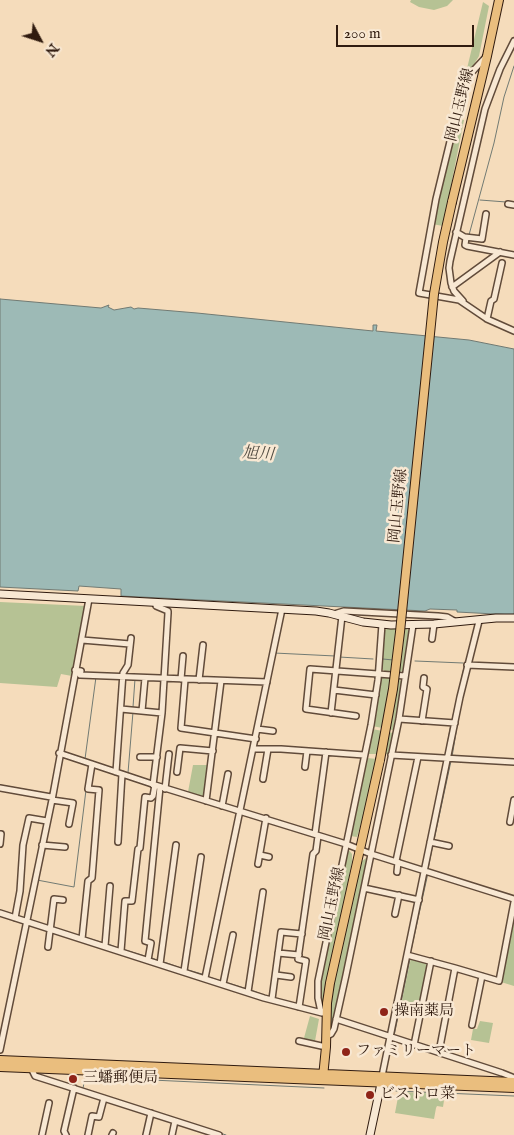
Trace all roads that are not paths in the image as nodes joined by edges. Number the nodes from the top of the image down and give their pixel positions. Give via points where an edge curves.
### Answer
1 (499, 0) edge
2 (514, 41) edge
3 (488, 56) junction
4 (486, 214) dead end
5 (456, 232) junction
6 (465, 238) junction
7 (500, 252) junction
8 (514, 255) edge
9 (502, 263) dead end
10 (452, 288) junction
11 (444, 297) junction
12 (465, 303) junction
13 (487, 319) junction
14 (514, 331) edge
15 (0, 594) edge
16 (89, 599) junction
17 (156, 602) junction
18 (282, 609) junction
19 (334, 614) junction
20 (342, 616) junction
21 (514, 618) edge
22 (479, 621) junction
23 (457, 622) junction
24 (382, 624) junction
25 (434, 624) junction
26 (413, 625) junction
27 (432, 639) dead end
28 (82, 640) junction
29 (204, 645) dead end
30 (183, 656) dead end
31 (468, 664) junction
32 (514, 667) edge
33 (336, 671) junction
34 (79, 672) junction
35 (378, 674) junction
36 (123, 675) junction
37 (405, 676) junction
38 (163, 677) junction
39 (145, 678) junction
40 (182, 678) junction
41 (199, 678) junction
42 (424, 678) dead end
43 (221, 681) junction
44 (266, 682) junction
45 (334, 690) junction
46 (376, 695) junction
47 (121, 709) junction
48 (142, 711) junction
49 (162, 713) junction
50 (330, 713) junction
51 (356, 716) dead end
52 (398, 719) junction
53 (422, 721) junction
54 (452, 723) junction
55 (258, 729) junction
56 (272, 731) dead end
57 (215, 732) junction
58 (254, 738) junction
59 (254, 749) junction
60 (268, 749) junction
61 (212, 751) junction
62 (306, 751) junction
63 (326, 752) junction
64 (62, 754) junction
65 (169, 754) dead end
66 (364, 755) junction
67 (391, 755) junction
68 (140, 757) dead end
69 (156, 757) junction
70 (418, 757) junction
71 (448, 758) junction
72 (514, 762) edge
73 (92, 764) junction
74 (305, 767) dead end
75 (116, 772) junction
76 (177, 772) dead end
77 (122, 774) junction
78 (228, 774) dead end
79 (263, 779) dead end
80 (159, 786) junction
81 (0, 788) edge
82 (52, 796) junction
83 (206, 800) junction
84 (514, 800) edge
85 (222, 805) junction
86 (240, 812) junction
87 (266, 818) junction
88 (46, 821) junction
89 (510, 822) dead end
90 (69, 824) dead end
91 (1, 834) edge
92 (316, 835) junction
93 (118, 842) dead end
94 (433, 842) junction
95 (0, 844) edge
96 (346, 844) junction
97 (42, 845) junction
98 (176, 845) dead end
99 (449, 846) dead end
100 (64, 847) dead end
101 (359, 850) junction
102 (371, 854) junction
103 (260, 855) junction
104 (269, 856) dead end
105 (201, 857) dead end
106 (397, 862) junction
107 (258, 864) dead end
108 (396, 872) dead end
109 (427, 872) junction
110 (110, 886) dead end
111 (364, 888) junction
112 (20, 891) junction
113 (263, 892) dead end
114 (31, 894) junction
115 (399, 895) junction
116 (417, 899) junction
117 (63, 900) dead end
118 (514, 901) edge
119 (0, 912) edge
120 (395, 914) dead end
121 (16, 916) junction
122 (27, 921) junction
123 (51, 927) junction
124 (302, 934) junction
125 (233, 935) dead end
126 (82, 938) junction
127 (105, 944) junction
128 (48, 947) dead end
129 (121, 949) junction
130 (278, 953) junction
131 (299, 955) junction
132 (409, 955) junction
133 (148, 960) junction
134 (431, 961) junction
135 (160, 964) junction
136 (455, 968) junction
137 (184, 971) junction
138 (276, 975) junction
139 (482, 976) junction
140 (291, 977) dead end
141 (205, 978) junction
142 (223, 982) junction
143 (249, 990) junction
144 (272, 999) junction
145 (318, 1002) junction
146 (299, 1008) junction
147 (311, 1009) junction
148 (324, 1014) junction
149 (336, 1019) junction
150 (472, 1025) dead end
151 (327, 1036) junction
152 (390, 1036) junction
153 (298, 1041) dead end
154 (414, 1043) junction
155 (326, 1047) junction
156 (0, 1050) edge
157 (439, 1052) junction
158 (1, 1066) edge
159 (32, 1068) junction
160 (323, 1077) junction
161 (381, 1080) junction
162 (514, 1081) edge
163 (74, 1088) junction
164 (514, 1088) edge
165 (104, 1098) junction
166 (49, 1103) dead end
167 (151, 1113) junction
168 (175, 1121) junction
169 (201, 1132) edge
170 (42, 1135) edge
171 (66, 1135) edge
172 (88, 1135) edge
173 (146, 1135) edge
174 (172, 1135) edge
175 (219, 1135) edge
176 (370, 1135) edge

1 - 3 main road, 岡山玉野線
2 - 5 street via 485,109
3 - 11 street via 464,84 423,261 419,293
3 - 101 main road, 岡山玉野線, bridge via 452,202 434,294 393,689
4 - 6 street via 482,239
5 - 6 street
5 - 10 street via 449,268
6 - 7 street via 464,245
7 - 8 street
7 - 10 street
9 - 13 street
10 - 11 street
10 - 12 street
11 - 12 street
12 - 13 street
13 - 14 street
15 - 16 street
16 - 17 street
16 - 28 street
17 - 18 street
17 - 38 street via 156,606 168,611
18 - 19 street
18 - 44 street
19 - 20 street
19 - 23 street via 344,611 438,616
20 - 24 street
20 - 33 street
21 - 22 street
22 - 23 street
22 - 31 street
23 - 25 street
24 - 26 street
24 - 35 street
25 - 26 street
25 - 27 street
26 - 37 street
28 - 34 street
28 - 36 street via 130,641 128,665
29 - 41 street
30 - 40 street
31 - 32 street
31 - 54 street
33 - 35 street
33 - 45 street
33 - 50 street via 310,669 306,709
34 - 36 street
34 - 64 street
35 - 37 street
35 - 46 street
36 - 39 street
36 - 47 street
37 - 52 street
38 - 39 street
38 - 40 street
38 - 49 street
39 - 48 street
40 - 41 street
40 - 57 street via 180,728
41 - 43 street
42 - 53 street via 423,687 427,689
43 - 44 street
43 - 57 street
44 - 55 street
45 - 46 street
45 - 50 street
46 - 66 street
47 - 48 street
47 - 75 street
48 - 49 street
49 - 69 street
50 - 51 street
52 - 53 street
52 - 67 street
53 - 54 street
54 - 71 street
55 - 56 street
55 - 58 street
57 - 58 street
57 - 61 street
58 - 59 street
59 - 60 street
59 - 86 street
60 - 62 street
60 - 79 street
61 - 76 street via 180,748
61 - 83 street
62 - 63 street
62 - 74 street
63 - 66 street
63 - 92 street
64 - 73 street
64 - 82 street
65 - 80 street
66 - 96 street
67 - 70 street
67 - 102 street
68 - 69 street
69 - 80 street
70 - 71 street
70 - 106 street
71 - 72 street
71 - 94 street
73 - 75 street
73 - 126 street via 88,789 99,790 92,878 88,881
75 - 77 street
77 - 80 street
77 - 93 street
78 - 85 street
80 - 83 street
80 - 129 street via 151,798 145,797 132,901 125,900
80 - 133 street via 145,941 151,943
81 - 82 street
82 - 88 street
82 - 90 street via 73,803
83 - 85 street
84 - 89 street
85 - 86 street
86 - 87 street
86 - 141 street
87 - 92 street
87 - 103 street
88 - 97 street
88 - 112 street via 29,818 23,845
91 - 95 street
92 - 96 street
92 - 124 street
94 - 99 street
94 - 109 street
96 - 101 street
96 - 145 street via 318,981
97 - 100 street
97 - 114 street
98 - 135 street
101 - 102 street
101 - 148 main road, 岡山玉野線
102 - 106 street
102 - 111 street
103 - 104 street
103 - 107 street
105 - 137 street
106 - 108 street
106 - 109 street
109 - 116 street
109 - 118 street
110 - 127 street
111 - 115 street
111 - 149 street
112 - 114 street
112 - 121 street
113 - 143 street
114 - 122 street
115 - 116 street
115 - 120 street
116 - 132 street
117 - 123 street via 54,899
118 - 139 street via 499,981
119 - 121 street
121 - 122 street
122 - 123 street
122 - 156 street
123 - 126 street
123 - 128 street
124 - 130 street via 281,932
124 - 131 street
125 - 142 street
126 - 127 street
127 - 129 street
129 - 133 street
130 - 131 street
130 - 138 street
131 - 146 street via 298,959 306,961
132 - 134 street
132 - 152 street
133 - 135 street
134 - 136 street
134 - 154 street
135 - 137 street
136 - 139 street
136 - 157 street
137 - 141 street
138 - 140 street
138 - 144 street
139 - 150 street
141 - 142 street
142 - 143 street
143 - 144 street
144 - 146 street
145 - 147 street
145 - 148 street
146 - 147 street
147 - 148 street
148 - 151 main road, 岡山玉野線
149 - 151 street via 333,1031
149 - 152 street
151 - 155 main road, 岡山玉野線
152 - 154 street
152 - 161 street
153 - 155 street
154 - 157 street
155 - 160 main road, 岡山玉野線
157 - 162 street via 502,1073
158 - 159 main road
158 - 160 main road
159 - 160 main road
159 - 163 street via 35,1076
160 - 161 main road
161 - 162 main road
161 - 164 main road
161 - 176 street
163 - 165 street
163 - 171 street via 64,1131
165 - 167 street
165 - 172 street via 99,1117 92,1116
166 - 170 street
167 - 168 street
167 - 173 street
168 - 169 street
168 - 174 street
169 - 175 street

